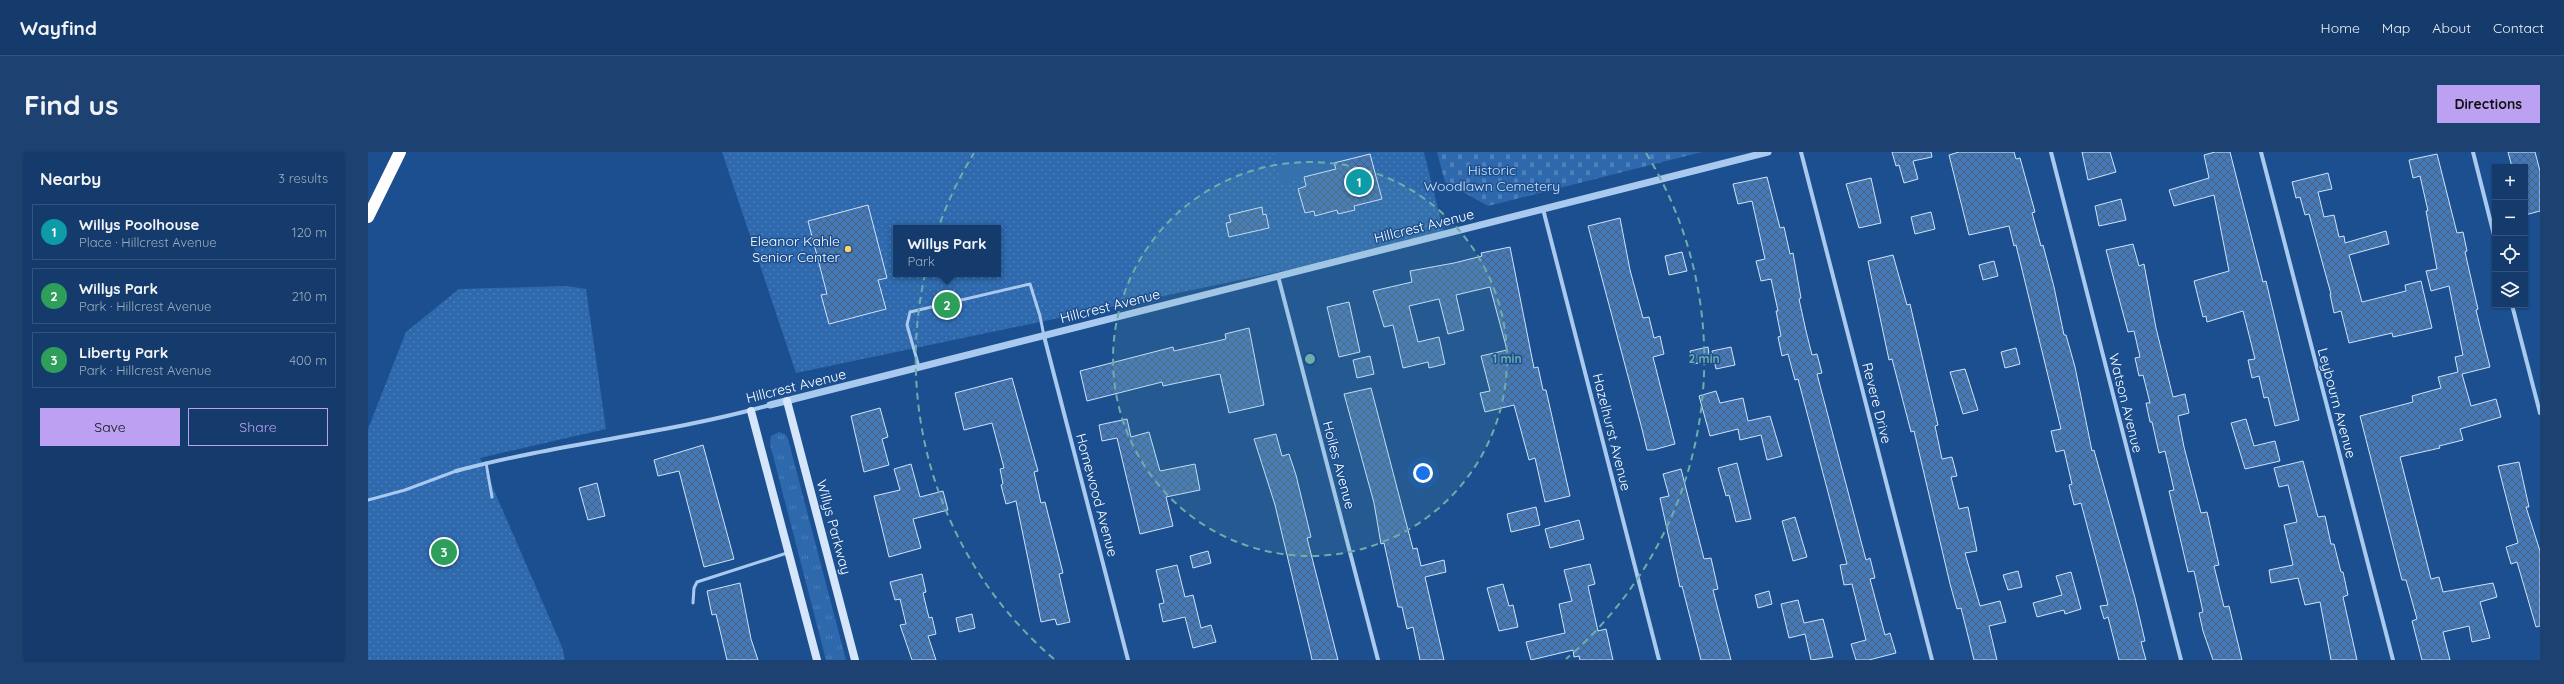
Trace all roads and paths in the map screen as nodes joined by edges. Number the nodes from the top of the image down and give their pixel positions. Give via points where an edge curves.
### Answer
1 (400, 152) edge
2 (1768, 152) edge
3 (1801, 152) edge
4 (2050, 152) edge
5 (2261, 152) edge
6 (2473, 152) edge
7 (1543, 209) junction
8 (368, 217) edge
9 (2494, 236) edge
10 (1278, 276) junction
11 (2513, 308) edge
12 (1044, 336) junction
13 (920, 368) junction
14 (787, 401) junction
15 (770, 405) joint
16 (751, 411) junction
17 (2540, 413) edge
18 (486, 463) junction
19 (456, 471) joint
20 (492, 497) dead end
21 (368, 500) edge
22 (789, 553) junction
23 (693, 603) dead end
24 (817, 660) edge
25 (855, 660) edge
26 (1128, 660) edge
27 (1378, 660) edge
28 (1659, 660) edge
29 (1932, 660) edge
30 (2181, 660) edge
31 (2393, 660) edge

1 - 8 highway
2 - 7 street, Hillcrest Avenue
3 - 29 street, Revere Drive
4 - 30 street, Watson Avenue
5 - 31 street, Leybourn Avenue
6 - 9 street
7 - 10 street, Hillcrest Avenue
7 - 28 street, Hazelhurst Avenue
10 - 12 street, Hillcrest Avenue
10 - 27 street, Hoiles Avenue
11 - 17 street
12 - 13 street, Hillcrest Avenue
12 - 13 lane via 1030,284 942,302 910,312 907,325
12 - 26 street, Homewood Avenue
13 - 14 street, Hillcrest Avenue
14 - 15 street, Hillcrest Avenue
14 - 25 main road, Willys Parkway
15 - 16 street, Hillcrest Avenue
16 - 18 street, Hillcrest Avenue via 663,431 511,456
16 - 22 main road
18 - 19 street, Hillcrest Avenue
18 - 20 lane
19 - 21 lane via 405,490
22 - 23 lane via 697,582
22 - 24 main road

